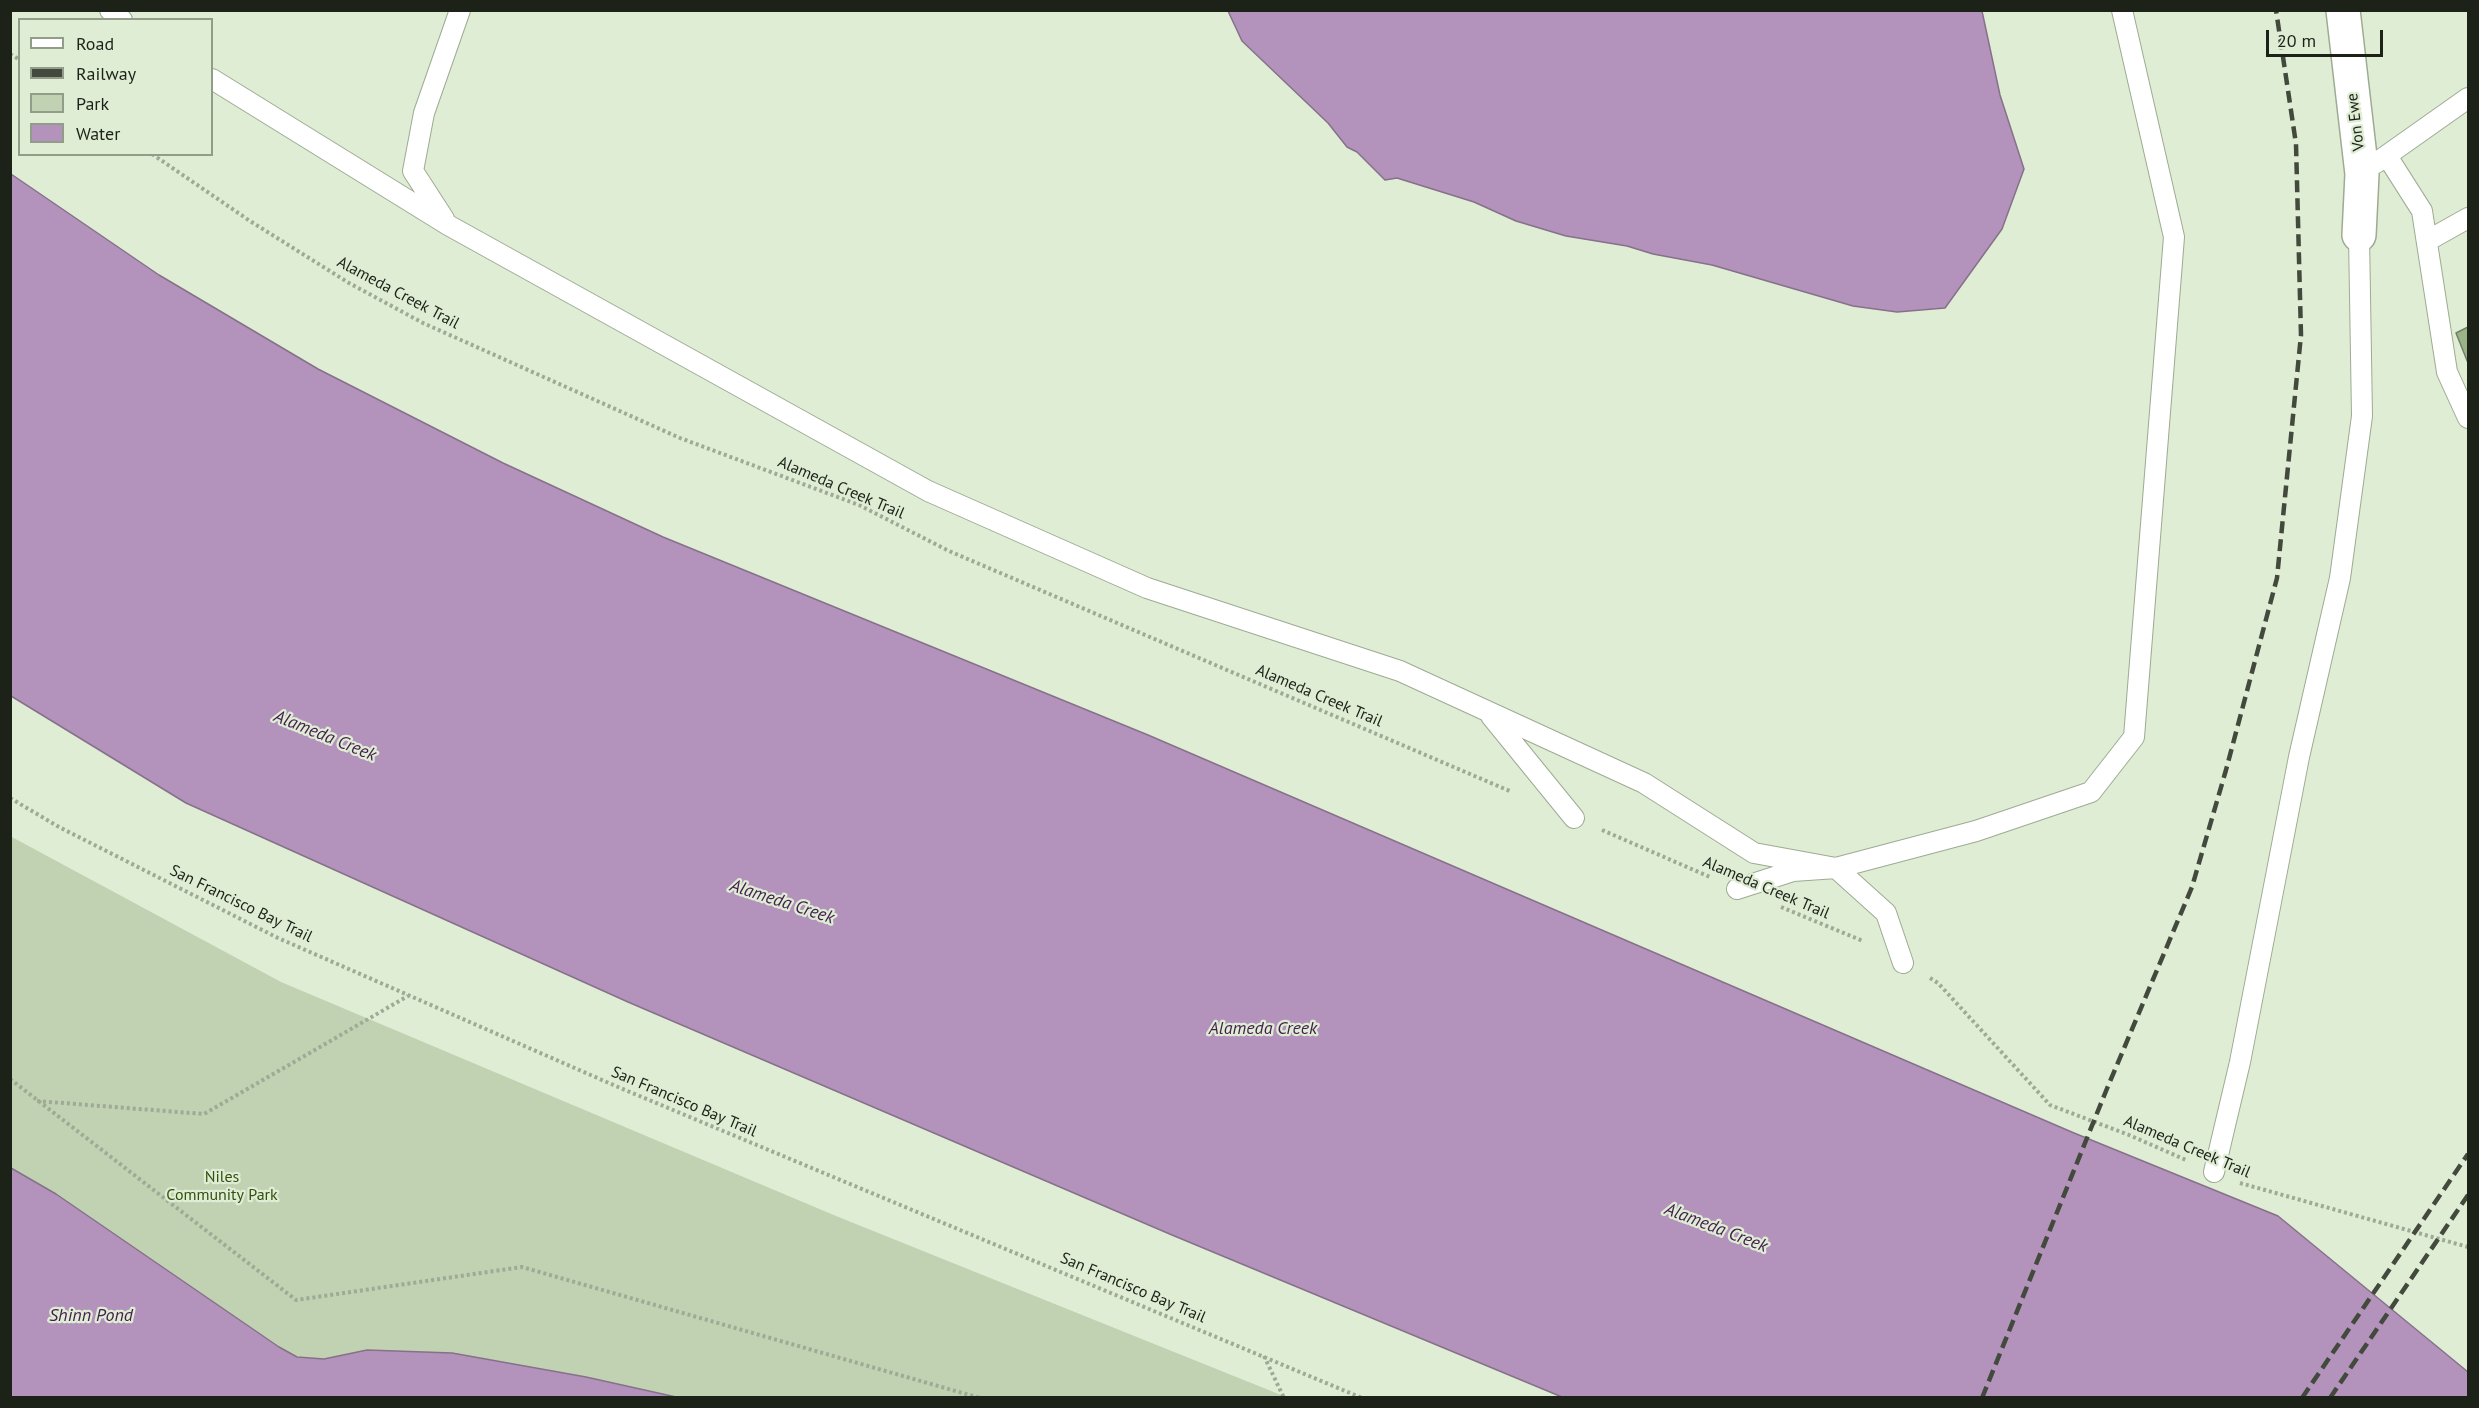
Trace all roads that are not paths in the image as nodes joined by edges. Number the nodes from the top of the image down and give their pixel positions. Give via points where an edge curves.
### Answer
1 (460, 10) edge
2 (2122, 10) edge
3 (2343, 10) edge
4 (213, 80) edge
5 (2469, 98) edge
6 (2445, 114) junction
7 (2469, 118) edge
8 (2374, 165) junction
9 (2469, 218) edge
10 (448, 225) junction
11 (2359, 235) joint
12 (2427, 241) junction
13 (2469, 418) edge
14 (1487, 711) junction
15 (1574, 818) road end
16 (1836, 868) junction
17 (1737, 889) road end
18 (1903, 963) road end
19 (2214, 1172) road end

1 - 10 lane via 424,113 413,171
2 - 16 lane via 2174,237 2134,736 2091,792 1976,831
3 - 8 street, Von Ewe
4 - 10 lane
5 - 6 lane
6 - 7 lane
6 - 8 lane
8 - 11 street, Von Ewe
8 - 12 lane via 2422,211
9 - 12 lane
10 - 14 lane via 928,491 1147,588 1400,671
11 - 19 lane via 2362,416 2340,578
12 - 13 lane via 2447,372
14 - 15 lane
14 - 16 lane via 1644,783 1754,853
16 - 17 lane via 1793,871
16 - 18 lane via 1886,913

